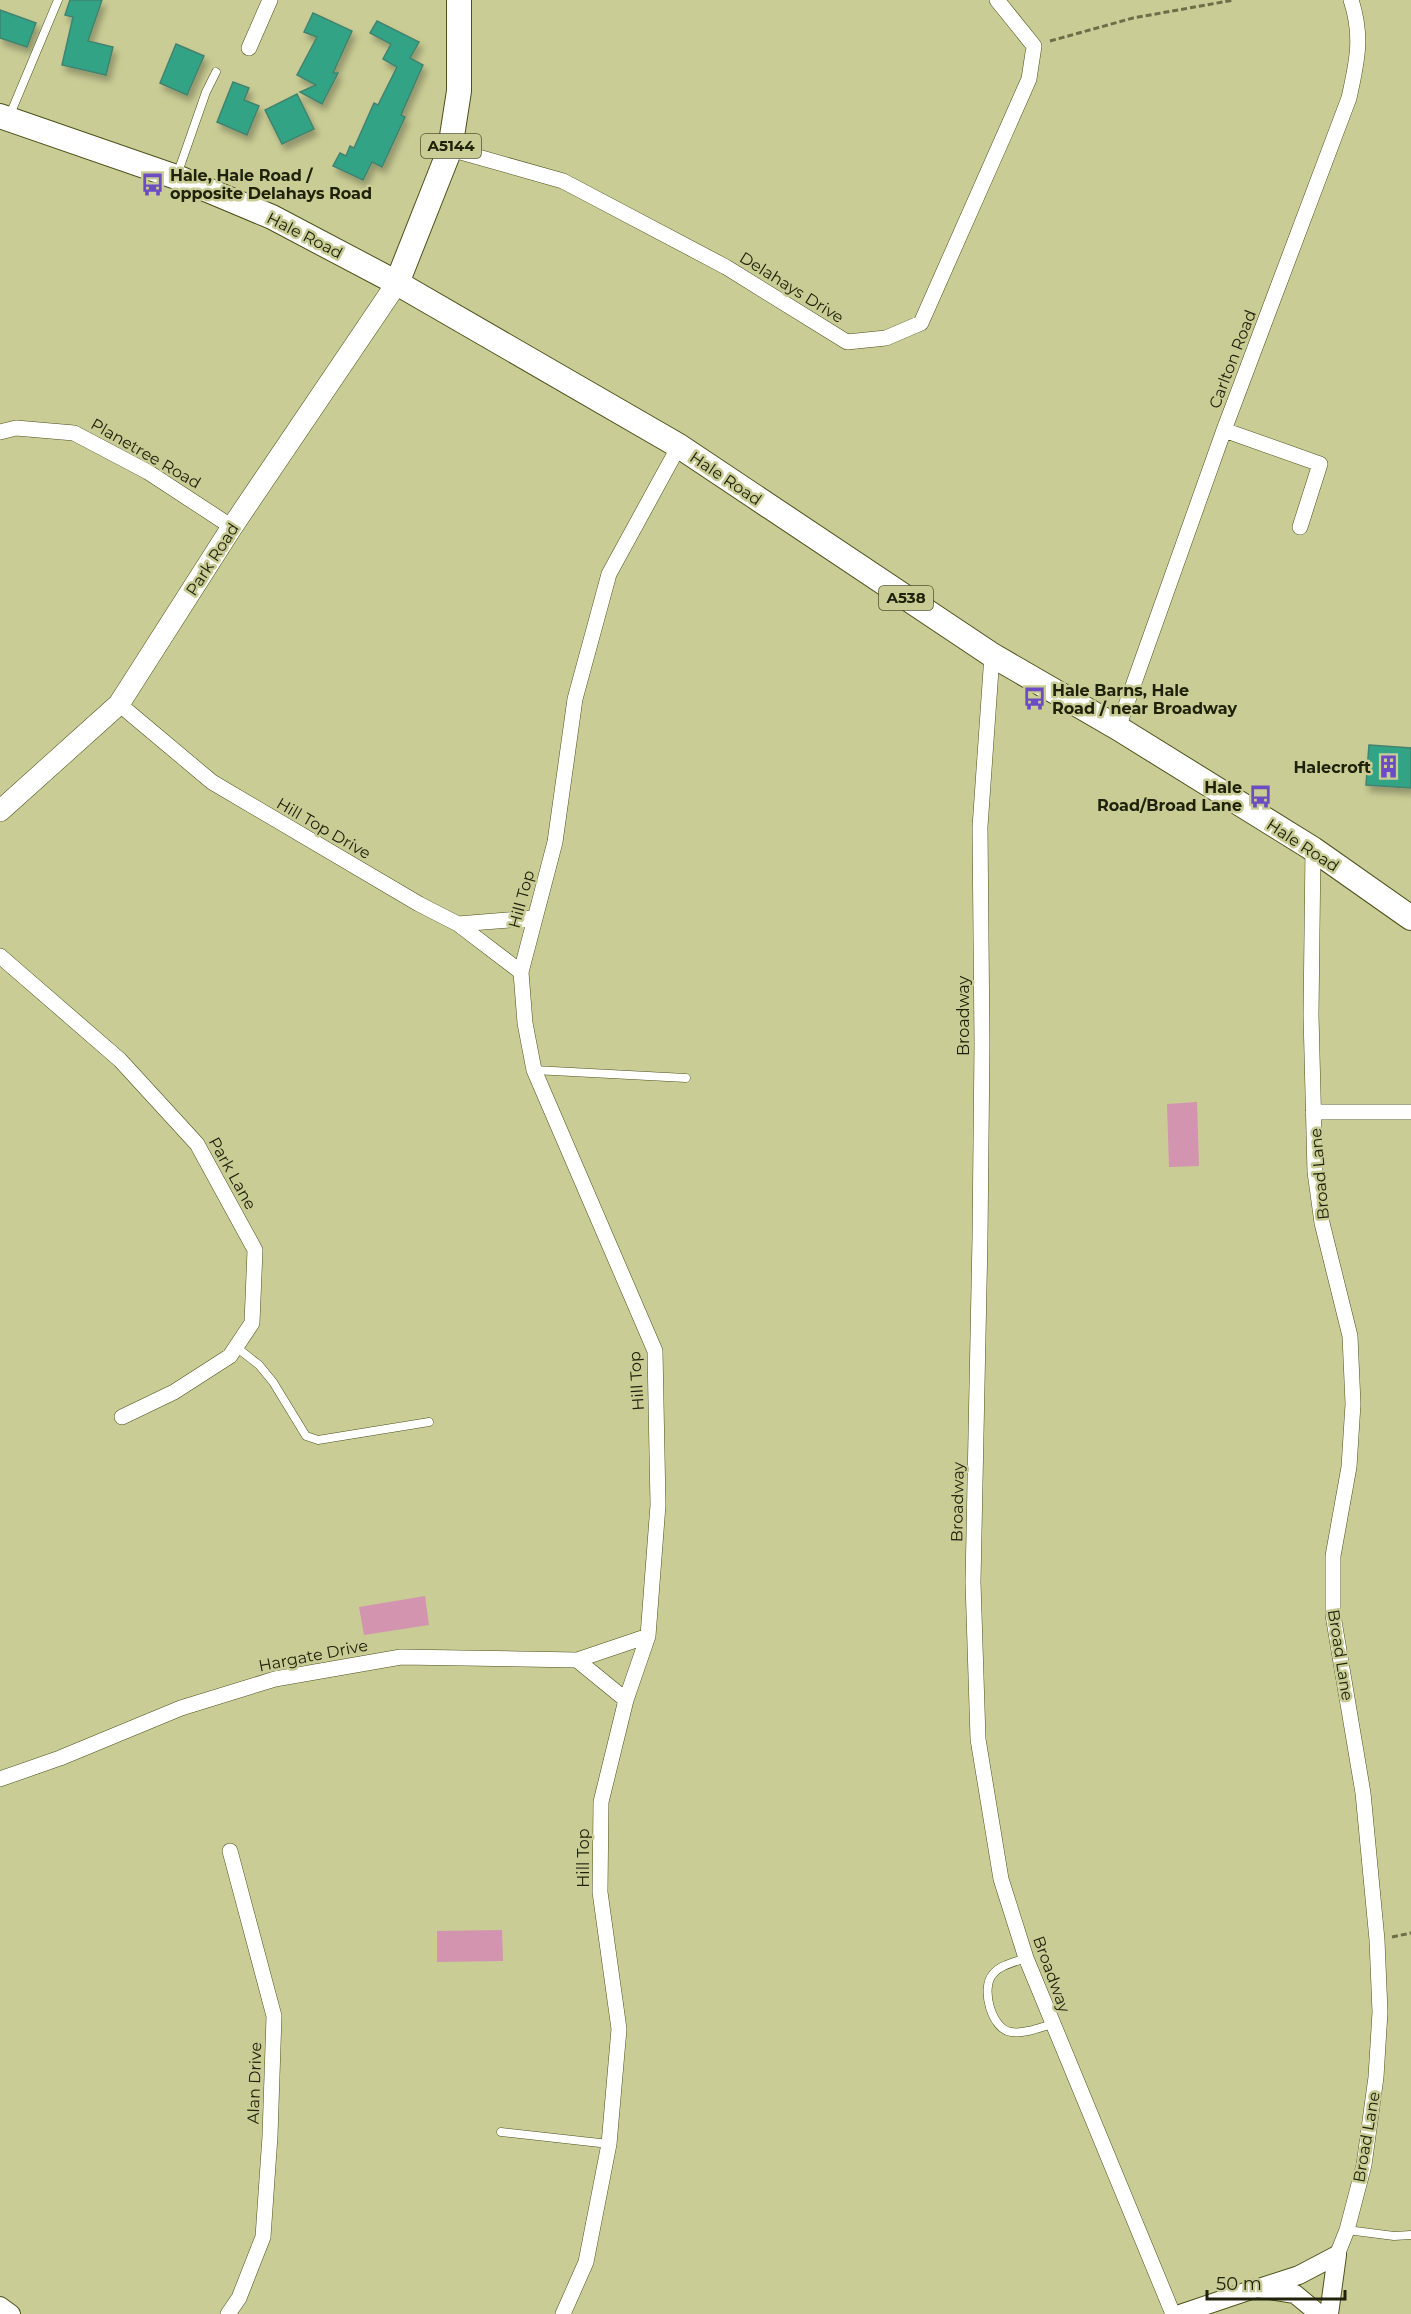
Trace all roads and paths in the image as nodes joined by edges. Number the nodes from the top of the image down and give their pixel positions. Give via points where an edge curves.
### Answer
1 (58, 0) edge
2 (270, 0) edge
3 (459, 0) edge
4 (997, 0) edge
5 (1234, 0) edge
6 (1351, 0) edge
7 (1034, 46) junction
8 (249, 48) dead end
9 (216, 72) dead end
10 (4, 117) edge
11 (450, 149) junction
12 (177, 177) junction
13 (397, 283) junction
14 (1224, 430) junction
15 (0, 432) edge
16 (679, 446) junction
17 (232, 527) junction
18 (1300, 527) dead end
19 (992, 655) junction
20 (119, 704) junction
21 (1118, 728) junction
22 (0, 811) edge
23 (1313, 849) junction
24 (534, 918) junction
25 (1411, 918) edge
26 (458, 924) junction
27 (0, 956) edge
28 (521, 972) junction
29 (534, 1070) junction
30 (686, 1078) dead end
31 (1313, 1112) junction
32 (1411, 1112) edge
33 (236, 1347) junction
34 (122, 1418) dead end
35 (429, 1422) dead end
36 (648, 1636) junction
37 (577, 1660) junction
38 (626, 1700) junction
39 (0, 1779) edge
40 (230, 1851) dead end
41 (1026, 1958) junction
42 (1052, 2024) junction
43 (501, 2132) dead end
44 (609, 2144) junction
45 (1347, 2230) junction
46 (1411, 2235) edge
47 (1337, 2255) junction
48 (1257, 2288) junction
49 (0, 2306) edge
50 (11, 2314) edge
51 (228, 2314) edge
52 (562, 2314) edge
53 (1173, 2314) edge
54 (1180, 2314) edge
55 (1319, 2314) edge
56 (1329, 2314) edge

1 - 10 lane
2 - 8 street
3 - 11 main road, A5144 via 459,91
4 - 7 street
5 - 7 path via 1133,18
6 - 14 street, Carlton Road via 1357,19 1358,55 1349,98
7 - 11 street, Delahays Drive via 1029,79 921,323 886,338 847,342 726,267 563,181
9 - 12 lane
10 - 12 main road, Hale Road / A538
11 - 13 main road, A5144
12 - 13 main road, Hale Road / A538 via 272,217
13 - 16 main road, Hale Road / A538
13 - 17 main road, Park Road
14 - 18 street via 1320,464
14 - 21 street, Carlton Road
15 - 17 street, Planetree Road via 16,428 74,433 148,472
16 - 19 main road, Hale Road / A538
16 - 24 street, Hill Top via 609,574 575,699 555,842
17 - 20 main road, Park Road
19 - 21 main road, Hale Road / A538
19 - 41 street, Broadway via 980,827 982,1044 973,1582 978,1739 1001,1879
20 - 22 main road, Park Road
20 - 26 street, Hill Top Drive via 212,782
21 - 23 main road, Hale Road / A538
23 - 25 main road, Hale Road / A538
23 - 31 street, Broad Lane
24 - 26 street
24 - 28 street, Hill Top
26 - 28 street, Hill Top Drive
27 - 33 street, Park Lane via 120,1060 198,1144 255,1250 252,1323
28 - 29 street, Hill Top
29 - 30 lane
29 - 36 street, Hill Top via 655,1351 658,1505
31 - 32 street
31 - 45 street, Broad Lane via 1322,1223 1350,1336 1353,1404 1349,1467 1334,1556 1333,1615 1362,1793 1380,2012 1364,2164
33 - 34 street, Park Lane via 230,1356 174,1392
33 - 35 lane via 273,1382 306,1436 318,1440
36 - 37 street, Hargate Drive
36 - 38 street, Hill Top
37 - 38 street
37 - 39 street, Hargate Drive via 401,1657 275,1679 181,1708
38 - 44 street, Hill Top via 601,1802 600,1892 619,2029
40 - 51 street, Alan Drive via 274,2016 263,2237 239,2298
41 - 42 street, Broadway
41 - 42 lane via 994,1972 988,1980 986,1990 993,2013 1008,2032
42 - 53 street, Broadway
43 - 44 lane
44 - 52 street, Hill Top via 586,2262
45 - 46 lane
45 - 47 street, Broad Lane
47 - 48 street via 1299,2276
47 - 56 street, Broad Lane
48 - 54 street
48 - 55 street via 1295,2294
49 - 50 street

